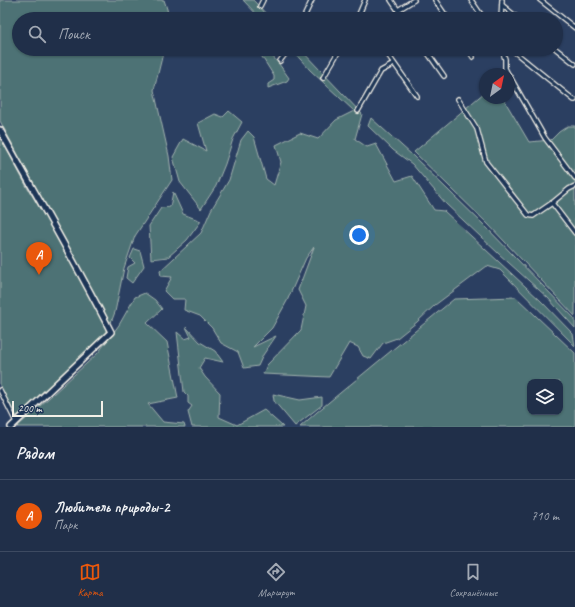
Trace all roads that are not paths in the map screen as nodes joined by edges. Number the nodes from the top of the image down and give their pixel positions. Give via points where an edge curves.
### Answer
1 (263, 0) edge
2 (312, 0) edge
3 (365, 0) edge
4 (391, 0) edge
5 (414, 0) edge
6 (435, 0) edge
7 (471, 0) edge
8 (502, 0) edge
9 (540, 0) edge
10 (502, 5) junction
11 (260, 6) dead end
12 (398, 10) joint
13 (306, 12) edge
14 (360, 12) edge
15 (443, 12) edge
16 (479, 12) edge
17 (502, 12) edge
18 (510, 12) edge
19 (555, 12) edge
20 (563, 18) edge
21 (575, 28) edge
22 (563, 55) edge
23 (284, 56) edge
24 (336, 56) edge
25 (389, 56) edge
26 (430, 56) edge
27 (504, 56) edge
28 (519, 56) edge
29 (280, 61) dead end
30 (394, 64) junction
31 (575, 64) edge
32 (505, 68) edge
33 (444, 76) dead end
34 (323, 78) dead end
35 (515, 86) edge
36 (417, 96) dead end
37 (458, 99) dead end
38 (574, 100) edge
39 (358, 111) dead end
40 (0, 130) edge
41 (575, 178) edge
42 (575, 186) edge
43 (552, 203) junction
44 (575, 233) edge
45 (0, 390) edge
46 (16, 422) junction
47 (11, 427) edge

1 - 11 street
2 - 13 street
3 - 14 street
4 - 12 street
5 - 12 street
6 - 15 street
7 - 16 street
8 - 10 street
9 - 19 street
10 - 17 street
10 - 18 street
20 - 21 street
22 - 31 street
23 - 29 street
24 - 34 street
25 - 30 street
26 - 33 street
27 - 32 street
28 - 38 street
30 - 36 street
30 - 39 street via 382,71
35 - 41 street via 544,138
37 - 43 street via 477,129 486,162 528,215 532,216
40 - 46 street via 111,332
42 - 43 street
43 - 44 street
45 - 46 street
46 - 47 street

